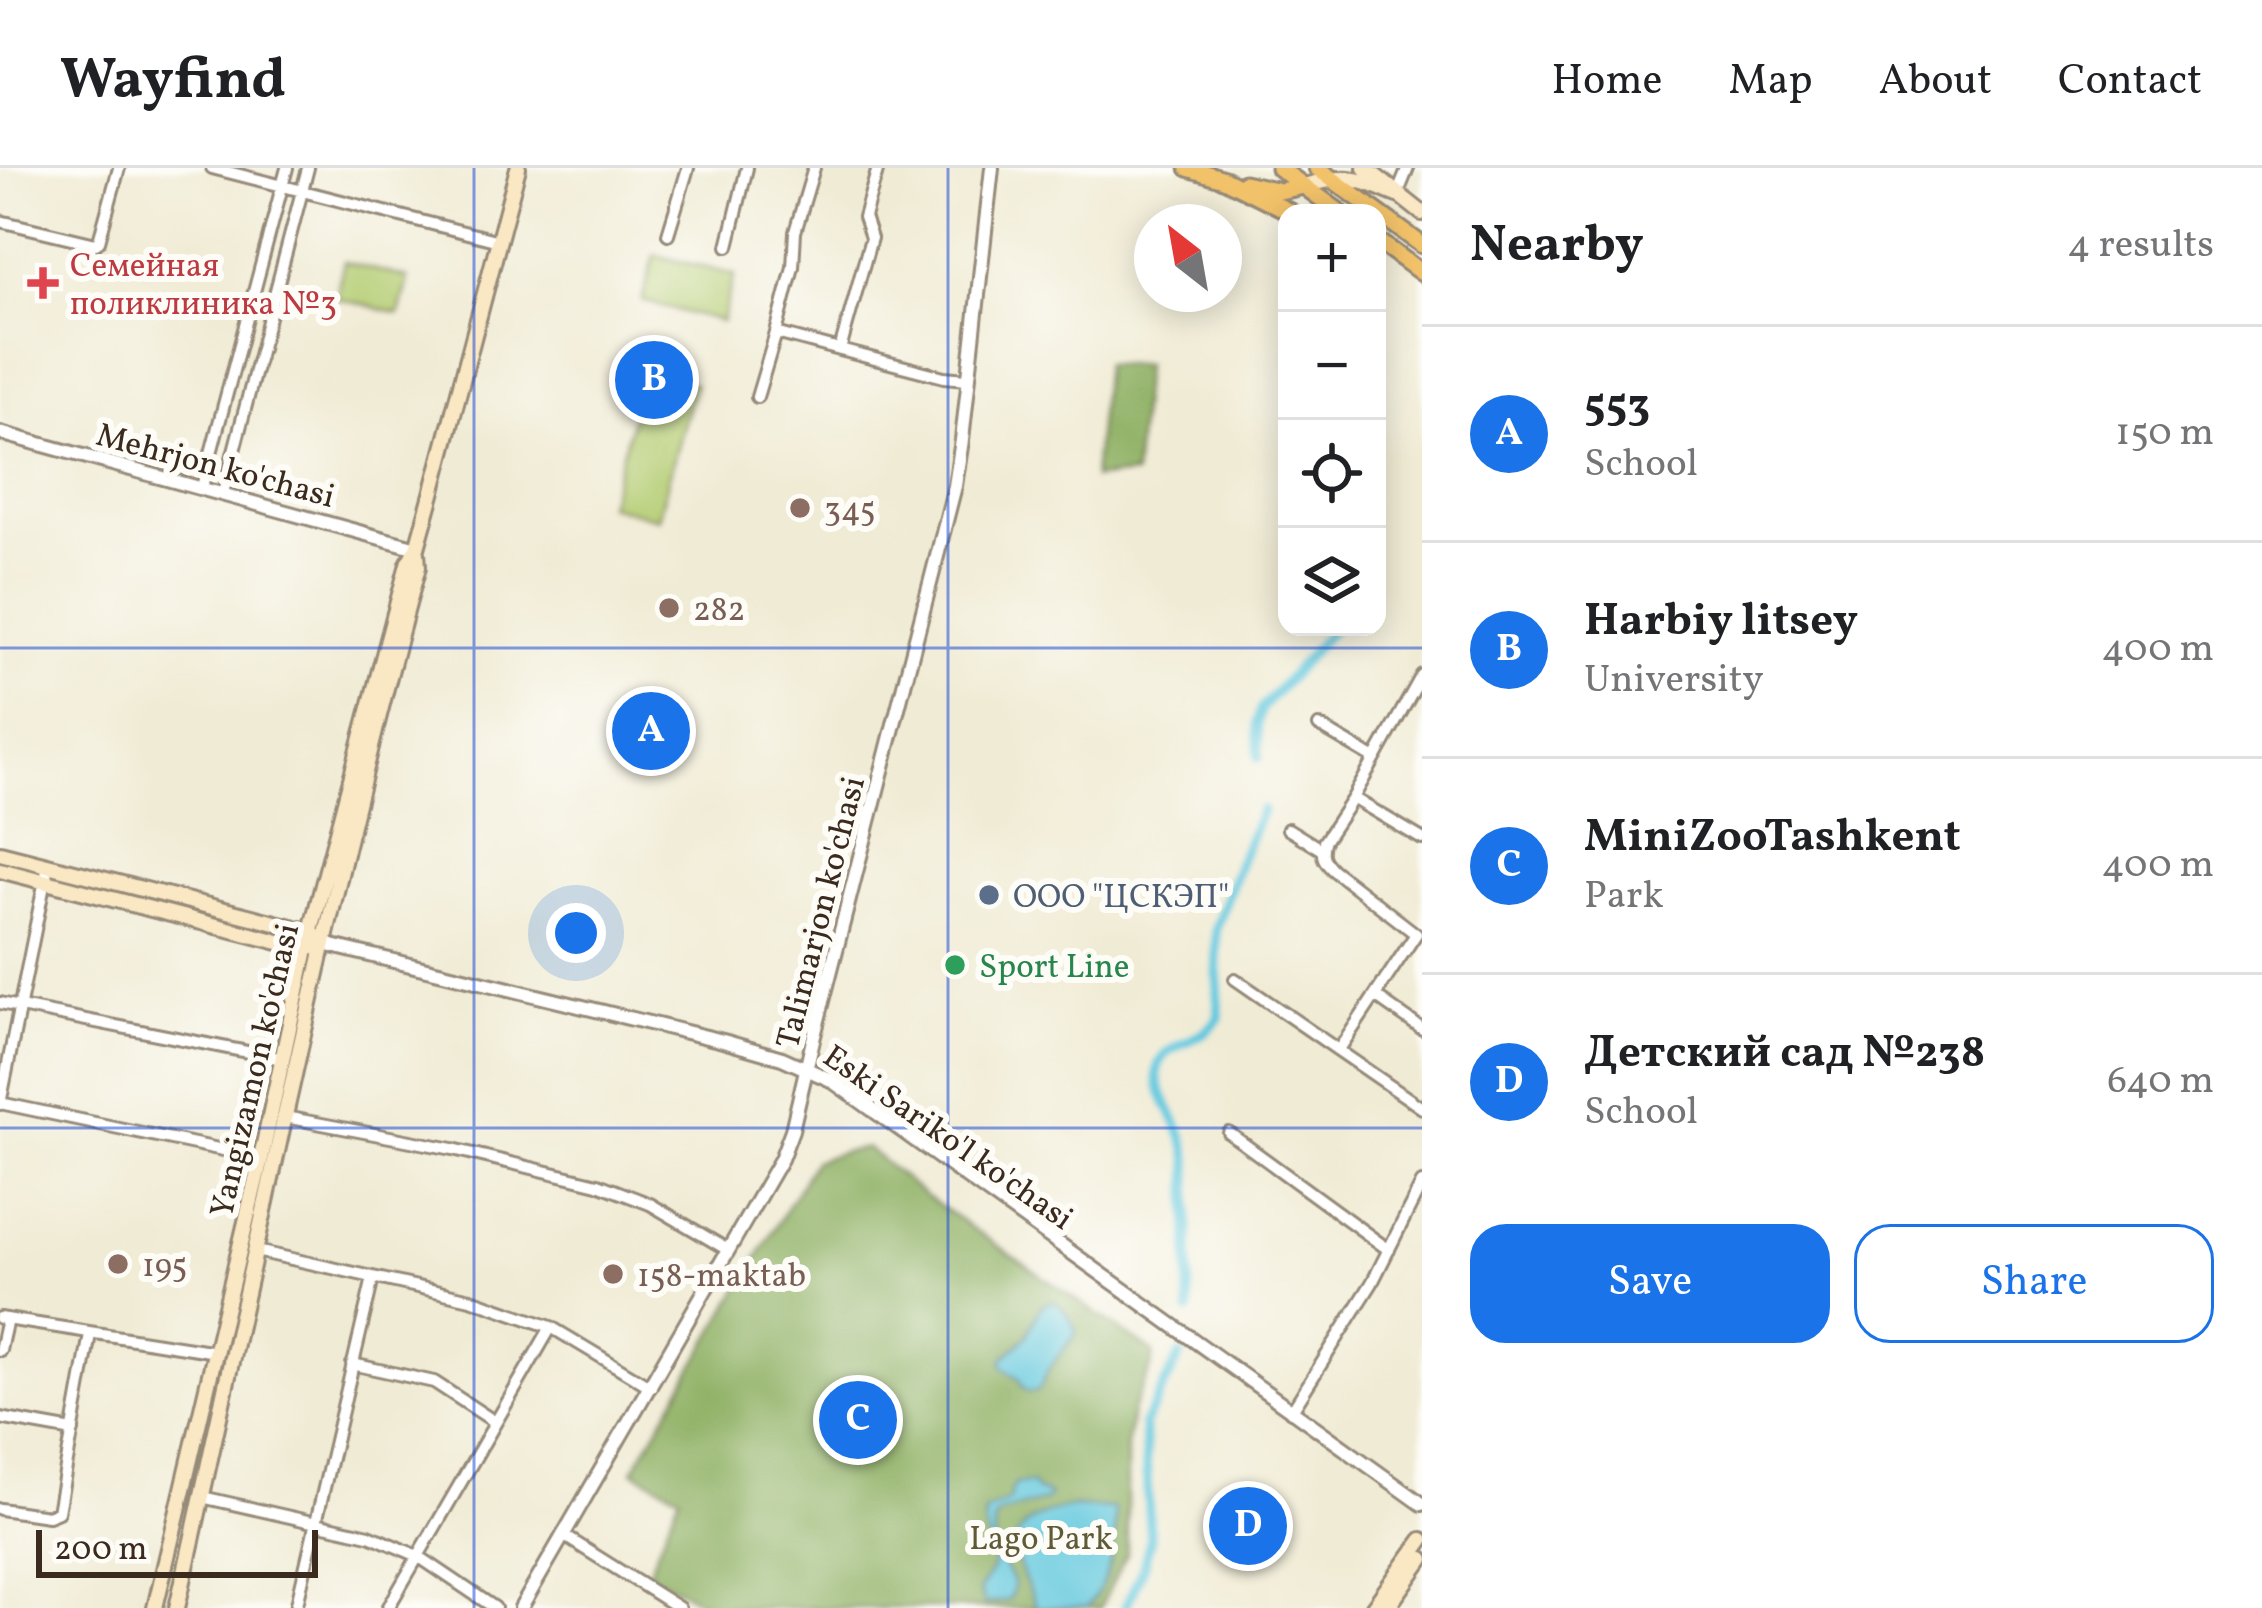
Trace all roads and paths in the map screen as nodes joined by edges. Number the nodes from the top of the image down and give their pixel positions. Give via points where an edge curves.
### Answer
1 (119, 168) edge
2 (212, 168) edge
3 (287, 168) edge
4 (308, 168) edge
5 (518, 168) edge
6 (688, 168) edge
7 (747, 168) edge
8 (814, 168) edge
9 (878, 168) edge
10 (992, 168) edge
11 (1188, 168) edge
12 (1279, 168) edge
13 (1365, 168) edge
14 (1408, 168) edge
15 (1319, 172) edge
16 (1224, 178) junction
17 (282, 186) junction
18 (1304, 186) junction
19 (302, 191) junction
20 (1397, 195) junction
21 (1329, 204) edge
22 (1278, 206) edge
23 (1422, 213) edge
24 (0, 221) edge
25 (668, 234) dead end
26 (499, 241) junction
27 (1422, 245) edge
28 (728, 246) dead end
29 (1386, 247) edge
30 (1386, 258) edge
31 (1422, 274) edge
32 (776, 333) junction
33 (840, 350) junction
34 (967, 379) junction
35 (757, 397) dead end
36 (0, 433) edge
37 (202, 487) junction
38 (223, 494) junction
39 (417, 548) junction
40 (1420, 683) edge
41 (1319, 726) dead end
42 (1375, 759) junction
43 (1353, 798) junction
44 (1288, 829) dead end
45 (1422, 839) edge
46 (1322, 850) junction
47 (0, 853) edge
48 (0, 870) edge
49 (46, 873) junction
50 (310, 932) junction
51 (324, 944) junction
52 (306, 949) junction
53 (1235, 979) dead end
54 (1375, 996) junction
55 (0, 1003) edge
56 (19, 1007) junction
57 (1422, 1029) edge
58 (1340, 1048) junction
59 (283, 1059) junction
60 (806, 1068) junction
61 (0, 1104) edge
62 (1422, 1108) edge
63 (285, 1118) junction
64 (1228, 1133) dead end
65 (261, 1158) junction
66 (1422, 1183) edge
67 (728, 1250) junction
68 (1389, 1250) junction
69 (256, 1251) junction
70 (373, 1278) junction
71 (4, 1318) edge
72 (551, 1328) junction
73 (90, 1334) junction
74 (0, 1350) edge
75 (216, 1352) junction
76 (233, 1355) junction
77 (352, 1364) junction
78 (651, 1387) junction
79 (1291, 1412) junction
80 (0, 1418) edge
81 (495, 1422) junction
82 (74, 1431) junction
83 (202, 1497) junction
84 (1422, 1504) edge
85 (0, 1508) edge
86 (315, 1521) junction
87 (563, 1535) junction
88 (1422, 1540) edge
89 (418, 1556) junction
90 (1422, 1559) edge
91 (655, 1594) junction
92 (155, 1608) edge
93 (177, 1608) edge
94 (296, 1608) edge
95 (388, 1608) edge
96 (495, 1608) edge
97 (521, 1608) edge
98 (646, 1608) edge
99 (679, 1608) edge
100 (1373, 1608) edge
101 (1387, 1608) edge

1 - 24 street via 96,244
2 - 17 street
3 - 17 street
4 - 19 street
5 - 26 main road, Yangizamon ko'chasi
6 - 25 street
7 - 28 street
8 - 32 street
9 - 33 street via 864,217 871,238
10 - 34 street, Talimarjon ko'chasi
11 - 16 main road
12 - 18 main road
13 - 20 main road
14 - 20 street
15 - 18 main road
15 - 20 main road
15 - 27 main road
16 - 18 main road via 1280,190
16 - 22 main road
17 - 19 street
17 - 37 street
18 - 21 main road
19 - 26 street
19 - 38 street
20 - 23 main road
26 - 39 main road, Yangizamon ko'chasi
29 - 31 main road
30 - 31 main road
32 - 33 street
32 - 35 street
33 - 34 street
34 - 60 street, Talimarjon ko'chasi via 951,501
36 - 37 street, Mehrjon ko'chasi
37 - 38 street, Mehrjon ko'chasi
38 - 39 street, Mehrjon ko'chasi
39 - 50 main road, Yangizamon ko'chasi
39 - 51 main road, Yangizamon ko'chasi
40 - 42 street
41 - 42 street
42 - 43 street
43 - 45 street
43 - 46 street
44 - 46 street
46 - 54 street via 1333,871 1416,934
47 - 49 main road, Eski Sariko'l ko'chasi
48 - 49 main road, Eski Sariko'l ko'chasi
49 - 50 main road, Eski Sariko'l ko'chasi
49 - 52 main road, Eski Sariko'l ko'chasi
49 - 56 street
50 - 51 main road, Eski Sariko'l ko'chasi
50 - 52 main road, Yangizamon ko'chasi
51 - 52 main road, Eski Sariko'l ko'chasi
51 - 60 street, Eski Sariko'l ko'chasi
51 - 63 main road, Yangizamon ko'chasi
52 - 59 main road, Yangizamon ko'chasi
53 - 58 street
54 - 57 street
54 - 58 street
55 - 56 street
56 - 59 street
56 - 61 street
58 - 62 street
59 - 65 main road, Yangizamon ko'chasi
60 - 67 street, Talimarjon ko'chasi via 787,1144
60 - 79 street, Eski Sariko'l ko'chasi
61 - 65 street
63 - 67 street via 586,1181 650,1204
63 - 69 main road, Yangizamon ko'chasi
64 - 68 street
65 - 75 main road, Yangizamon ko'chasi
66 - 68 street
67 - 78 street, Talimarjon ko'chasi
68 - 79 street
69 - 70 street
69 - 76 main road, Yangizamon ko'chasi
70 - 72 street via 471,1299
70 - 77 street
71 - 73 street
71 - 74 street
72 - 78 street
72 - 81 street
73 - 75 street
73 - 82 street
75 - 76 main road
75 - 92 main road, Yangizamon ko'chasi
76 - 83 main road, Yangizamon ko'chasi
77 - 81 street via 434,1382
77 - 86 street
78 - 87 street, Talimarjon ko'chasi
79 - 84 street, Eski Sariko'l ko'chasi
80 - 82 street
81 - 89 street
82 - 85 street via 58,1512
83 - 86 street
83 - 93 main road, Yangizamon ko'chasi
86 - 89 street
86 - 94 street
87 - 91 street
87 - 97 street, Talimarjon ko'chasi
88 - 100 main road
89 - 95 street
89 - 96 street
90 - 101 main road
91 - 98 street
91 - 99 street

